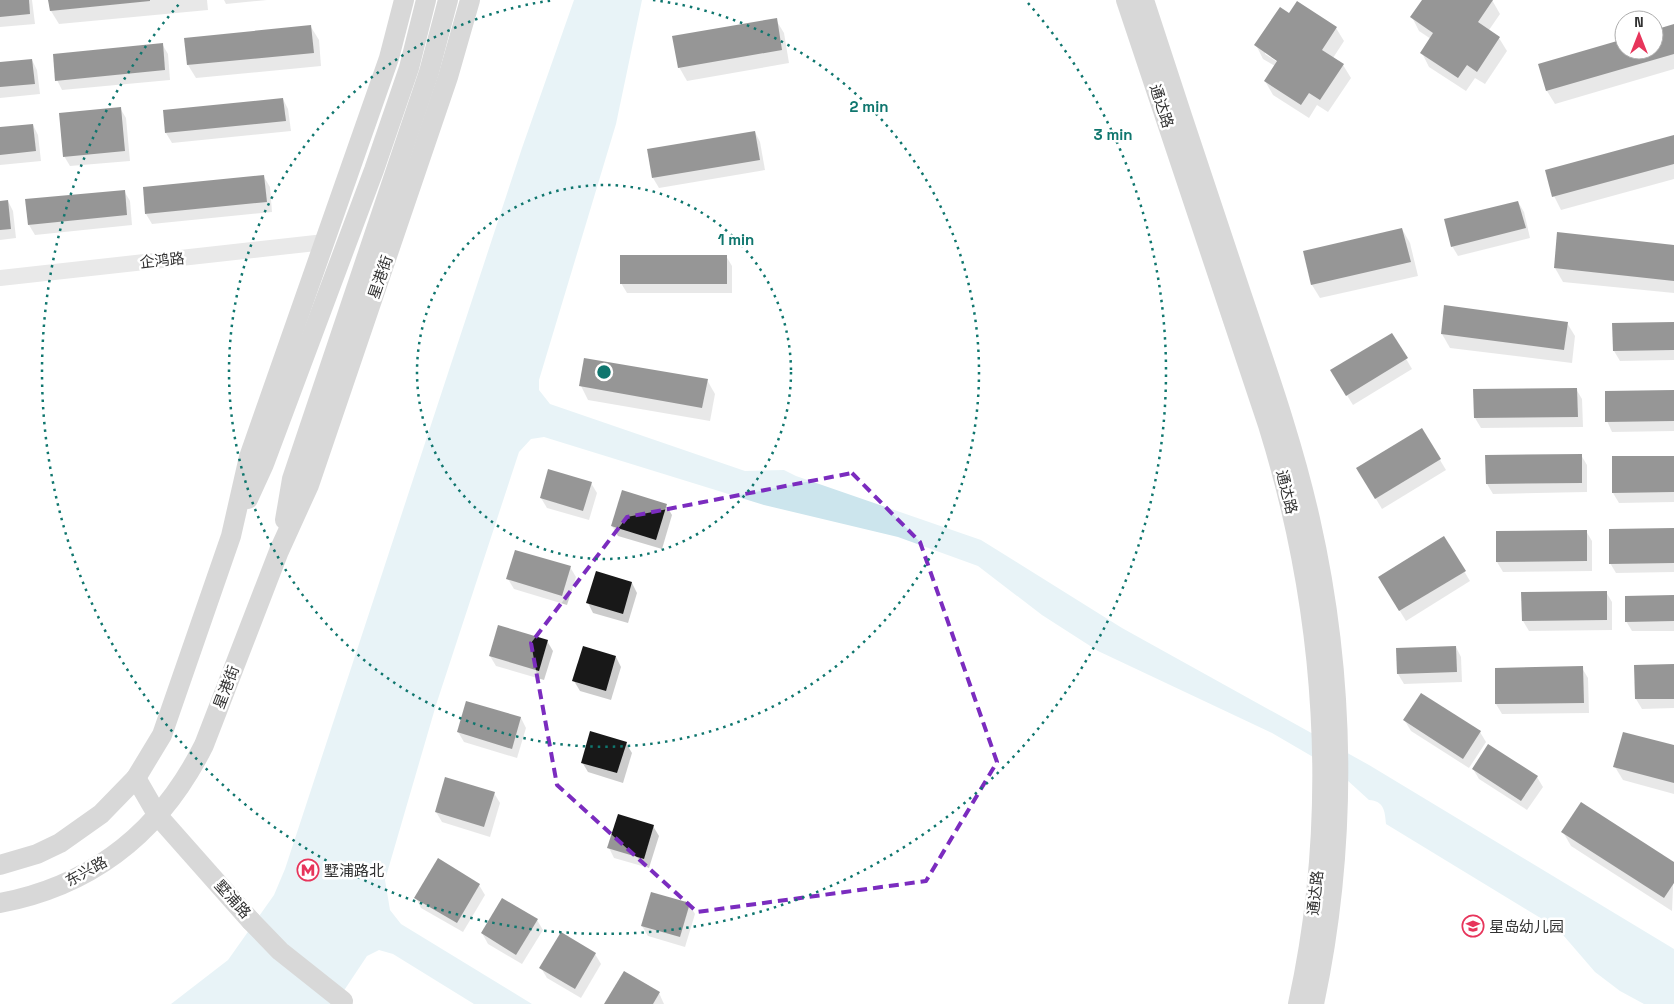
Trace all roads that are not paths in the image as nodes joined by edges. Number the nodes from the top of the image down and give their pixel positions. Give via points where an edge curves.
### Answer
1 (404, 0) edge
2 (426, 0) edge
3 (448, 0) edge
4 (470, 0) edge
5 (1126, 0) edge
6 (1144, 0) edge
7 (325, 242) junction
8 (0, 278) edge
9 (231, 536) junction
10 (279, 551) junction
11 (1330, 739) junction
12 (136, 778) junction
13 (158, 816) junction
14 (0, 866) edge
15 (0, 903) edge
16 (345, 1003) edge
17 (1298, 1004) edge
18 (1314, 1004) edge

1 - 7 main road via 389,58
2 - 9 main road via 409,68 374,170 264,464
3 - 10 main road, 星港街 via 429,72 292,479
4 - 10 main road, 星港街 via 448,77 309,485
5 - 11 main road, 通达路 via 1282,474 1308,598 1320,697
6 - 11 main road, 通达路 via 1298,470 1327,615
7 - 8 street, 企鸿路
7 - 9 main road via 248,457
9 - 12 main road via 162,735
10 - 13 main road, 星港街 via 204,745 184,782
11 - 17 main road, 通达路 via 1322,764 1317,880
11 - 18 main road, 通达路 via 1339,777 1334,881
12 - 13 main road, 墅浦路
12 - 14 main road via 81,830 37,854
13 - 15 main road, 东兴路 via 128,845 94,869 49,890
13 - 16 main road, 墅浦路, bridge via 280,951

